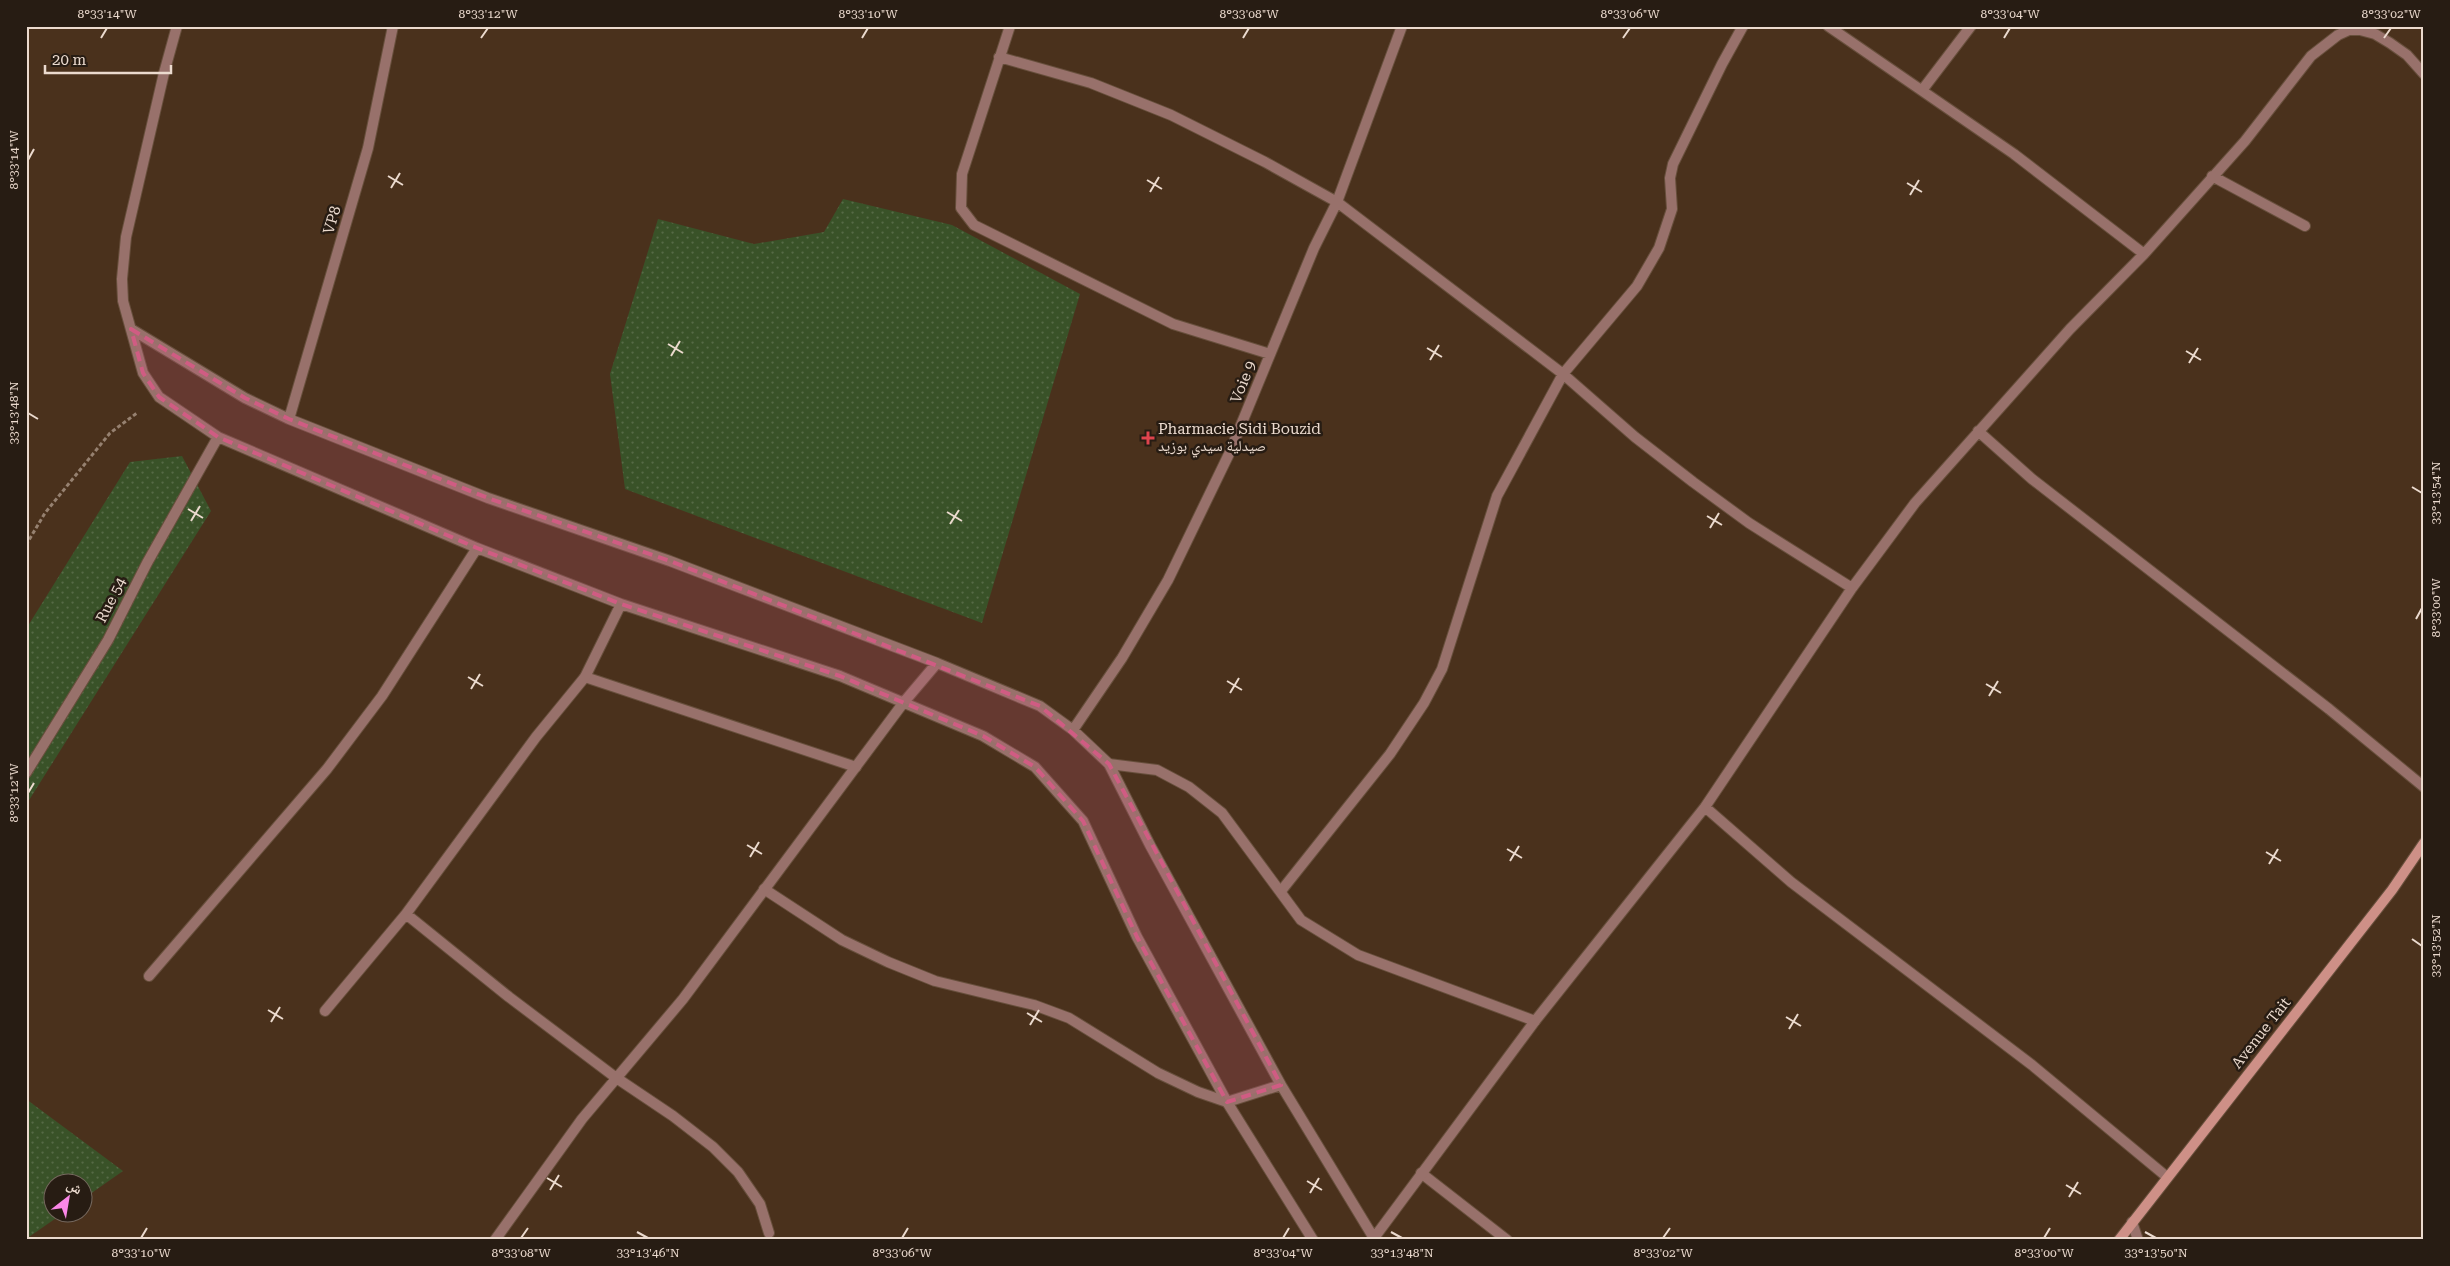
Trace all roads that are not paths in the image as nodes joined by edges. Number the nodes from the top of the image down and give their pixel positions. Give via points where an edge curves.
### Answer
1 (177, 26) edge
2 (392, 26) edge
3 (1010, 26) edge
4 (1402, 26) edge
5 (1744, 26) edge
6 (1828, 26) edge
7 (1971, 26) edge
8 (999, 57) junction
9 (2424, 74) edge
10 (1923, 89) junction
11 (2212, 176) junction
12 (1337, 202) junction
13 (2305, 226) dead end
14 (2144, 254) junction
15 (131, 329) junction
16 (1270, 354) junction
17 (1563, 374) junction
18 (290, 419) junction
19 (1978, 431) junction
20 (218, 437) junction
21 (477, 548) junction
22 (1852, 588) junction
23 (621, 604) junction
24 (937, 663) junction
25 (585, 677) junction
26 (904, 702) junction
27 (1073, 730) junction
28 (1109, 764) junction
29 (856, 767) junction
30 (26, 774) edge
31 (2424, 787) edge
32 (1705, 808) junction
33 (2424, 842) edge
34 (764, 889) junction
35 (1280, 891) junction
36 (406, 914) junction
37 (149, 976) dead end
38 (325, 1011) dead end
39 (1535, 1021) junction
40 (616, 1078) junction
41 (1282, 1086) junction
42 (1227, 1102) junction
43 (1421, 1174) junction
44 (2167, 1177) junction
45 (2132, 1222) junction
46 (769, 1233) dead end
47 (1374, 1239) edge
48 (495, 1240) edge
49 (1313, 1240) edge
50 (1507, 1240) edge
51 (2118, 1240) edge
52 (2138, 1240) edge

1 - 15 street via 126,237 123,301
2 - 18 street, VP8 via 368,148
3 - 8 street
4 - 12 street, Voie 9
5 - 17 street via 1673,164 1670,178 1672,209 1659,248 1637,286
6 - 10 street
7 - 10 street
8 - 12 street via 1092,84 1171,115
8 - 16 street via 962,174 961,208 974,225 1174,324
9 - 11 street via 2407,55 2375,34 2349,30 2338,34 2311,56 2245,141
10 - 14 street
11 - 13 street
11 - 14 street
12 - 16 street, Voie 9
12 - 17 street
14 - 19 street via 2070,329
15 - 18 street via 245,398
15 - 20 street via 143,373 159,396
16 - 27 street, Voie 9 via 1229,454 1168,580 1122,658
17 - 22 street via 1693,482 1756,528
17 - 35 street via 1497,496 1442,669 1424,703 1390,754
18 - 24 street via 488,498 670,561
19 - 22 street via 1915,503
19 - 31 street via 2032,479 2322,703
20 - 21 street
20 - 30 street, Rue 54 via 108,640
21 - 23 street
21 - 37 street via 382,696 327,769
22 - 32 street
23 - 25 street
23 - 26 street via 840,676
24 - 26 street
24 - 27 street via 1040,706
25 - 29 street
25 - 36 street via 536,737
26 - 29 street
26 - 42 street via 983,736 1035,767 1083,821 1137,937
27 - 28 street
28 - 35 street via 1156,770 1189,787 1222,812
28 - 41 street
29 - 34 street
32 - 39 street
32 - 44 street via 1791,882 2032,1065
33 - 44 street, Avenue Tait via 2392,890
34 - 40 street via 683,999
34 - 42 street via 842,940 888,962 935,981 1034,1004 1069,1018 1158,1073
35 - 39 street via 1301,920 1358,955
36 - 38 street
36 - 40 street
39 - 43 street
40 - 46 street via 714,1147 738,1172 760,1204
40 - 48 street via 582,1119
41 - 42 street
41 - 47 street
42 - 49 street
43 - 47 street
43 - 50 street
44 - 45 street, Avenue Tait
45 - 51 street, Avenue Tait
45 - 52 street

